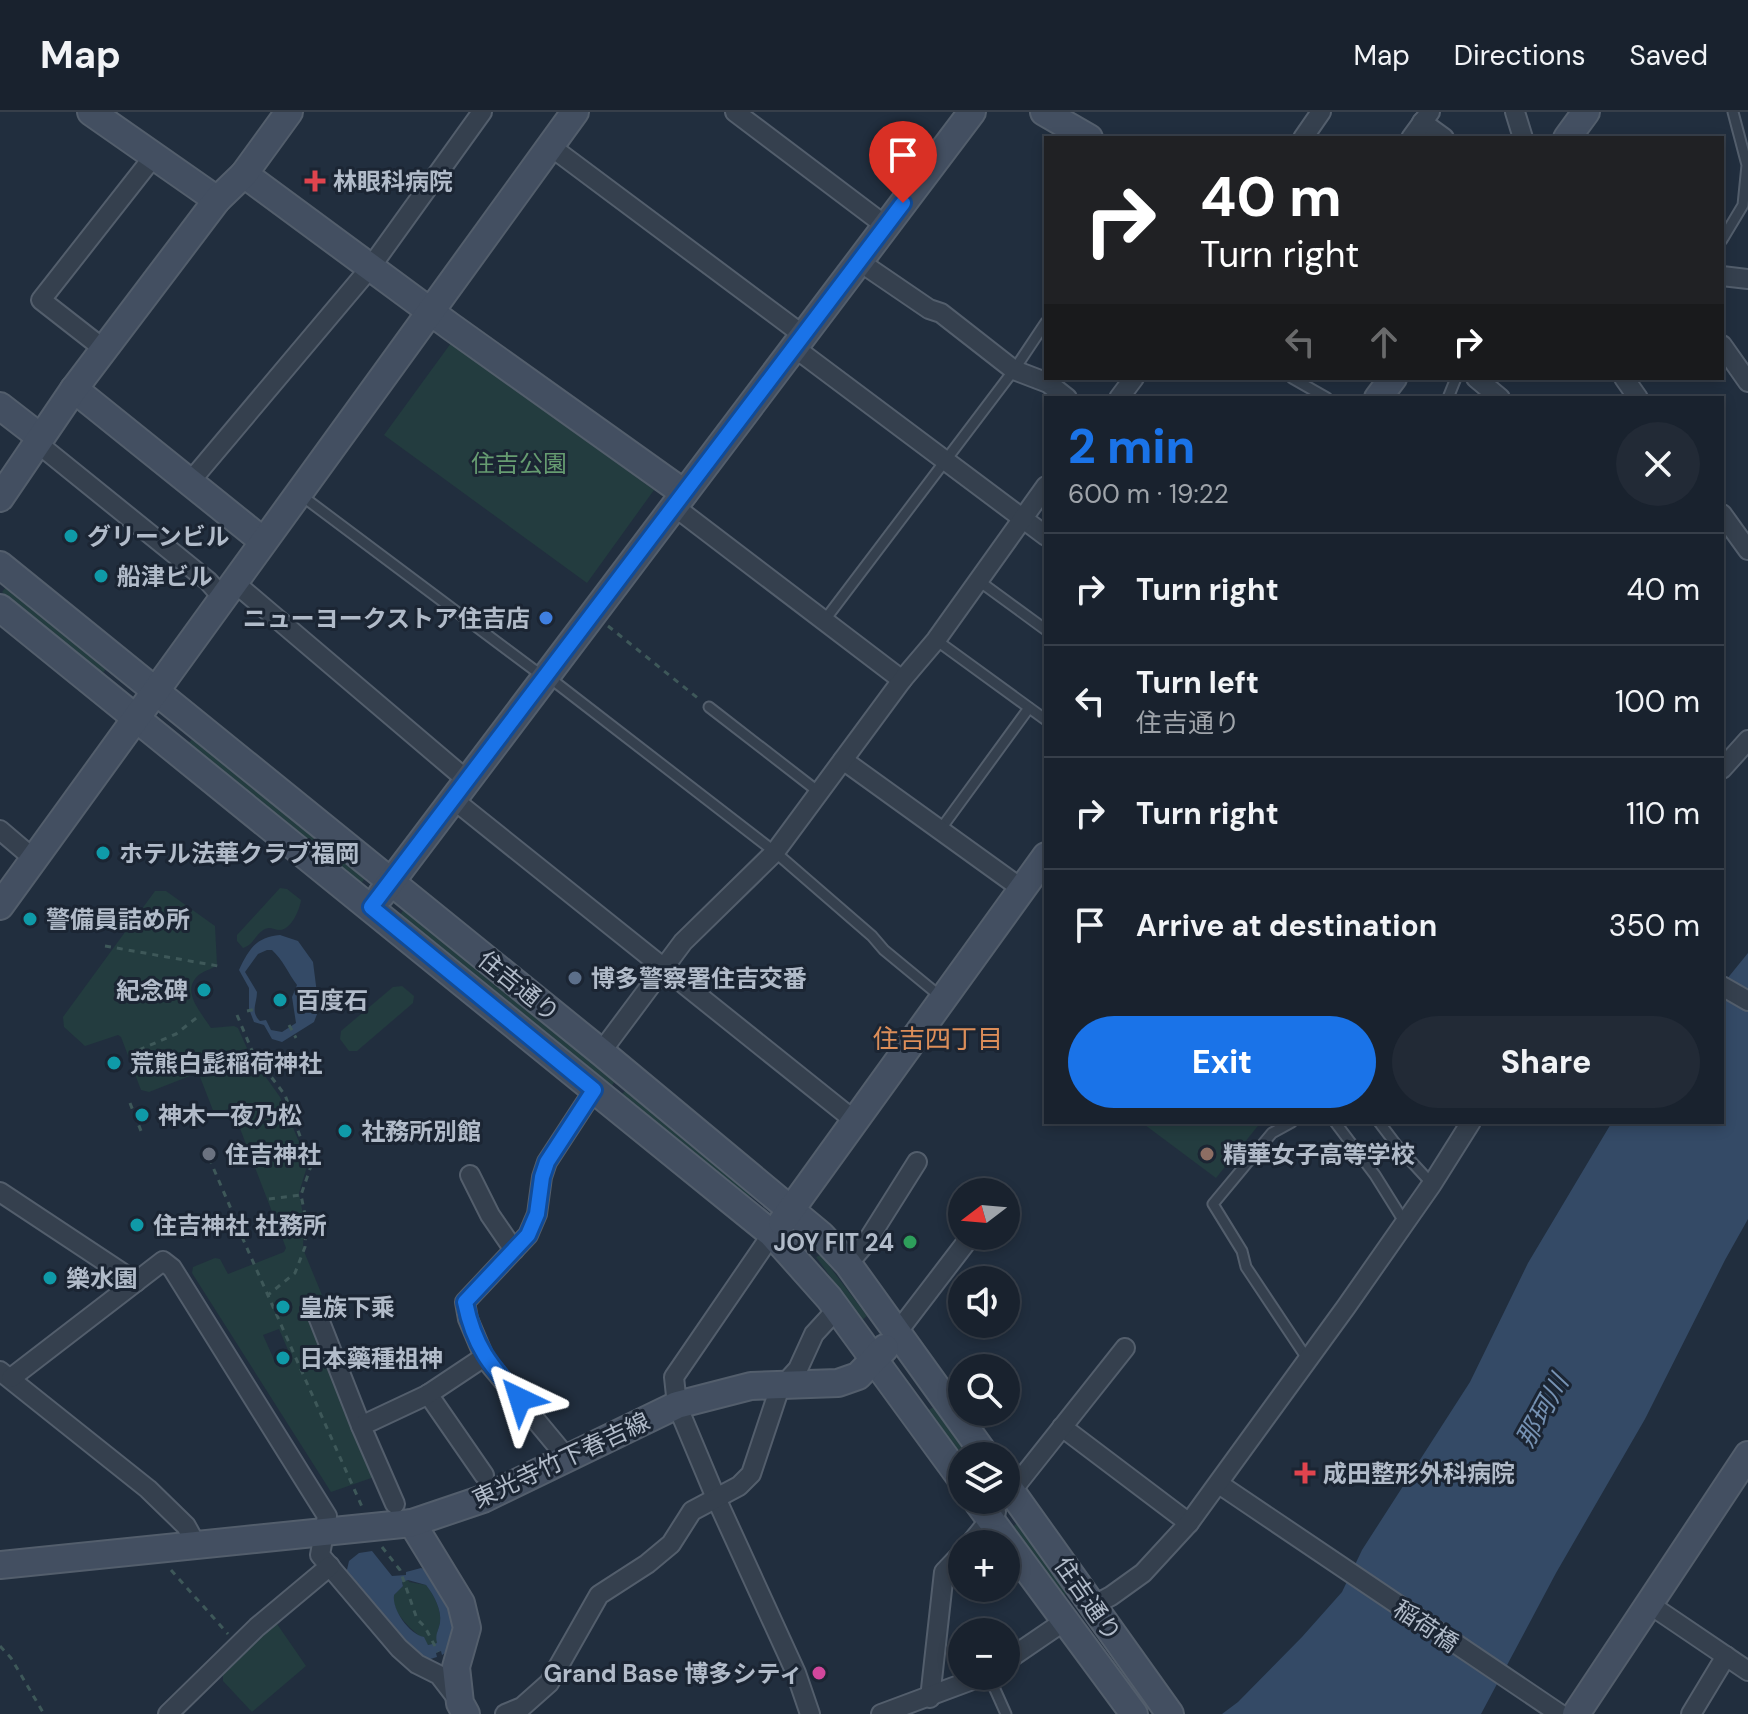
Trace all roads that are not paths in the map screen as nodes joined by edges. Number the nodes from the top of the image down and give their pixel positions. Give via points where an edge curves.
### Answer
1 (91, 112) edge
2 (289, 112) edge
3 (482, 112) edge
4 (575, 112) edge
5 (735, 112) edge
6 (972, 112) edge
7 (1044, 112) edge
8 (1515, 112) edge
9 (1586, 112) edge
10 (1733, 112) edge
11 (1320, 113) edge
12 (1426, 117) edge
13 (1086, 136) edge
14 (1304, 136) edge
15 (1412, 136) edge
16 (1442, 136) edge
17 (1522, 136) edge
18 (1568, 136) edge
19 (550, 146) junction
20 (154, 156) junction
21 (244, 174) junction
22 (217, 200) junction
23 (886, 226) junction
24 (1724, 237) edge
25 (860, 262) junction
26 (370, 268) junction
27 (1724, 276) edge
28 (1748, 279) edge
29 (431, 312) junction
30 (1044, 325) edge
31 (799, 342) junction
32 (1724, 348) edge
33 (105, 350) junction
34 (1014, 370) junction
35 (1296, 380) edge
36 (1478, 380) edge
37 (1748, 382) edge
38 (74, 389) junction
39 (1064, 396) edge
40 (1324, 396) edge
41 (1498, 396) edge
42 (0, 406) edge
43 (38, 440) junction
44 (945, 460) junction
45 (189, 483) junction
46 (1044, 489) edge
47 (299, 493) junction
48 (0, 498) edge
49 (680, 500) junction
50 (1724, 517) edge
51 (1024, 519) junction
52 (1044, 534) edge
53 (263, 541) junction
54 (1748, 550) edge
55 (0, 565) edge
56 (979, 581) junction
57 (229, 590) junction
58 (0, 608) edge
59 (824, 621) junction
60 (1044, 629) edge
61 (936, 640) junction
62 (545, 678) junction
63 (902, 680) junction
64 (155, 691) junction
65 (709, 707) road end
66 (1029, 708) junction
67 (136, 717) junction
68 (1044, 719) edge
69 (1748, 740) edge
70 (843, 760) junction
71 (1724, 767) edge
72 (461, 790) junction
73 (820, 793) junction
74 (0, 830) edge
75 (940, 830) junction
76 (775, 852) junction
77 (34, 859) junction
78 (1044, 859) edge
79 (390, 882) junction
80 (1022, 889) junction
81 (0, 906) edge
82 (371, 907) junction
83 (665, 968) junction
84 (1724, 987) edge
85 (943, 999) junction
86 (1748, 1001) edge
87 (601, 1052) junction
88 (594, 1090) junction
89 (855, 1121) junction
90 (1288, 1124) edge
91 (1337, 1124) edge
92 (1381, 1124) edge
93 (1470, 1124) edge
94 (917, 1162) dead end
95 (470, 1175) dead end
96 (1432, 1184) junction
97 (0, 1192) edge
98 (792, 1209) junction
99 (1405, 1223) junction
100 (772, 1234) junction
101 (514, 1250) junction
102 (960, 1250) edge
103 (848, 1264) junction
104 (136, 1282) junction
105 (837, 1309) junction
106 (317, 1314) dead end
107 (896, 1334) junction
108 (1125, 1348) dead end
109 (484, 1357) junction
110 (876, 1360) junction
111 (1308, 1360) junction
112 (5, 1374) edge
113 (783, 1383) junction
114 (428, 1394) junction
115 (677, 1405) junction
116 (361, 1426) junction
117 (1062, 1427) junction
118 (976, 1442) edge
119 (1748, 1455) edge
120 (568, 1459) junction
121 (948, 1460) edge
122 (484, 1475) dead end
123 (1020, 1475) edge
124 (1219, 1484) junction
125 (716, 1498) junction
126 (403, 1513) junction
127 (1007, 1514) edge
128 (1012, 1514) edge
129 (1189, 1523) junction
130 (324, 1534) junction
131 (197, 1546) junction
132 (0, 1565) edge
133 (330, 1566) junction
134 (948, 1568) edge
135 (1649, 1604) junction
136 (1092, 1606) junction
137 (1066, 1620) junction
138 (1020, 1651) edge
139 (1726, 1656) junction
140 (1748, 1671) edge
141 (950, 1690) edge
142 (993, 1690) edge
143 (930, 1698) junction
144 (463, 1708) edge
145 (168, 1714) edge
146 (505, 1714) edge
147 (810, 1714) edge
148 (881, 1714) edge
149 (1006, 1714) edge
150 (1134, 1714) edge
151 (1170, 1714) edge
152 (1560, 1714) edge
153 (1576, 1714) edge
154 (1691, 1714) edge

1 - 20 street
2 - 21 street
3 - 26 street
4 - 19 street
5 - 23 street
6 - 23 street
7 - 13 street
8 - 17 street
9 - 18 street
10 - 24 lane via 1747,165 1743,205
11 - 14 street
12 - 15 street
12 - 16 street
19 - 29 street
19 - 31 street
20 - 22 street
20 - 33 street via 41,300
21 - 22 street
21 - 26 street
22 - 33 street
23 - 25 street
25 - 31 street
25 - 34 street via 941,313
26 - 29 street
26 - 45 street
27 - 28 street
29 - 47 street
29 - 49 street
30 - 34 lane
31 - 44 street
31 - 49 street
32 - 37 street
33 - 38 street
34 - 39 street via 1048,383
34 - 44 lane
35 - 40 lane
36 - 41 street
38 - 43 street
38 - 45 street
42 - 43 street
43 - 48 street
43 - 57 street via 208,581
44 - 51 street
44 - 59 lane
45 - 53 street
46 - 51 street
47 - 53 street
47 - 62 lane
49 - 59 street
49 - 62 street
50 - 54 street
51 - 52 street
51 - 56 street
53 - 57 street
55 - 64 street, 住吉通り
56 - 60 lane
56 - 61 street
57 - 64 street
57 - 72 street
58 - 67 street, 住吉通り
59 - 63 street
61 - 63 street
61 - 66 lane
62 - 72 street
62 - 76 lane
63 - 70 street
64 - 67 street
64 - 79 street, 住吉通り
65 - 73 lane
66 - 68 lane
66 - 75 lane
67 - 77 street
67 - 82 street, 住吉通り
69 - 71 street
70 - 73 street
70 - 75 street
72 - 79 street
72 - 83 street
73 - 76 street
74 - 77 street
75 - 80 street
76 - 83 street via 683,942
76 - 85 lane
77 - 81 street
78 - 80 street
79 - 82 street
79 - 87 street, 住吉通り
80 - 85 street
82 - 88 street, 住吉通り
83 - 87 street
83 - 89 street
84 - 86 street
85 - 89 street
87 - 98 street, 住吉通り
88 - 100 street, 住吉通り
88 - 101 street via 547,1162 537,1214
89 - 98 street
90 - 111 lane via 1272,1133 1213,1204 1246,1267
91 - 99 lane
92 - 96 lane
93 - 96 street
94 - 103 street
95 - 101 street
96 - 99 street
97 - 104 street
98 - 100 street
98 - 103 street, 住吉通り
99 - 111 street
100 - 105 street, 住吉通り
100 - 115 street via 674,1377
101 - 109 street via 465,1302
102 - 107 street
103 - 107 street, 住吉通り
104 - 112 street
104 - 130 street via 163,1261 172,1268 327,1516
105 - 110 street, 住吉通り
105 - 113 street
106 - 116 street
107 - 110 street, 東光寺竹下春吉線
107 - 118 street, 住吉通り
108 - 117 street
109 - 114 street
109 - 120 street
110 - 113 street, 東光寺竹下春吉線 via 858,1376 838,1383
110 - 121 street, 住吉通り
111 - 124 street
112 - 131 street via 148,1489 186,1526
113 - 115 street, 東光寺竹下春吉線
113 - 125 street via 751,1474
114 - 116 street
114 - 122 street
115 - 120 street, 東光寺竹下春吉線
115 - 125 street
116 - 126 street
117 - 123 street
117 - 129 street
119 - 135 street
120 - 126 street, 東光寺竹下春吉線 via 483,1499
124 - 129 street
124 - 152 street, 稲荷橋
125 - 146 street via 692,1511 671,1544 647,1564 599,1595 549,1683 522,1707
125 - 147 street
126 - 130 street, 東光寺竹下春吉線
126 - 144 street via 461,1603 467,1628 456,1667
127 - 137 street, 住吉通り
128 - 136 street, 住吉通り
129 - 136 street via 1143,1573
130 - 131 street, 東光寺竹下春吉線
130 - 133 street via 320,1555
131 - 132 street, 東光寺竹下春吉線
133 - 144 street via 399,1648 439,1675
133 - 145 street
134 - 143 street
135 - 139 street
135 - 153 street
136 - 151 street, 住吉通り
137 - 138 street
137 - 150 street, 住吉通り
139 - 140 street
139 - 154 street
141 - 143 street
142 - 149 lane
143 - 148 street

